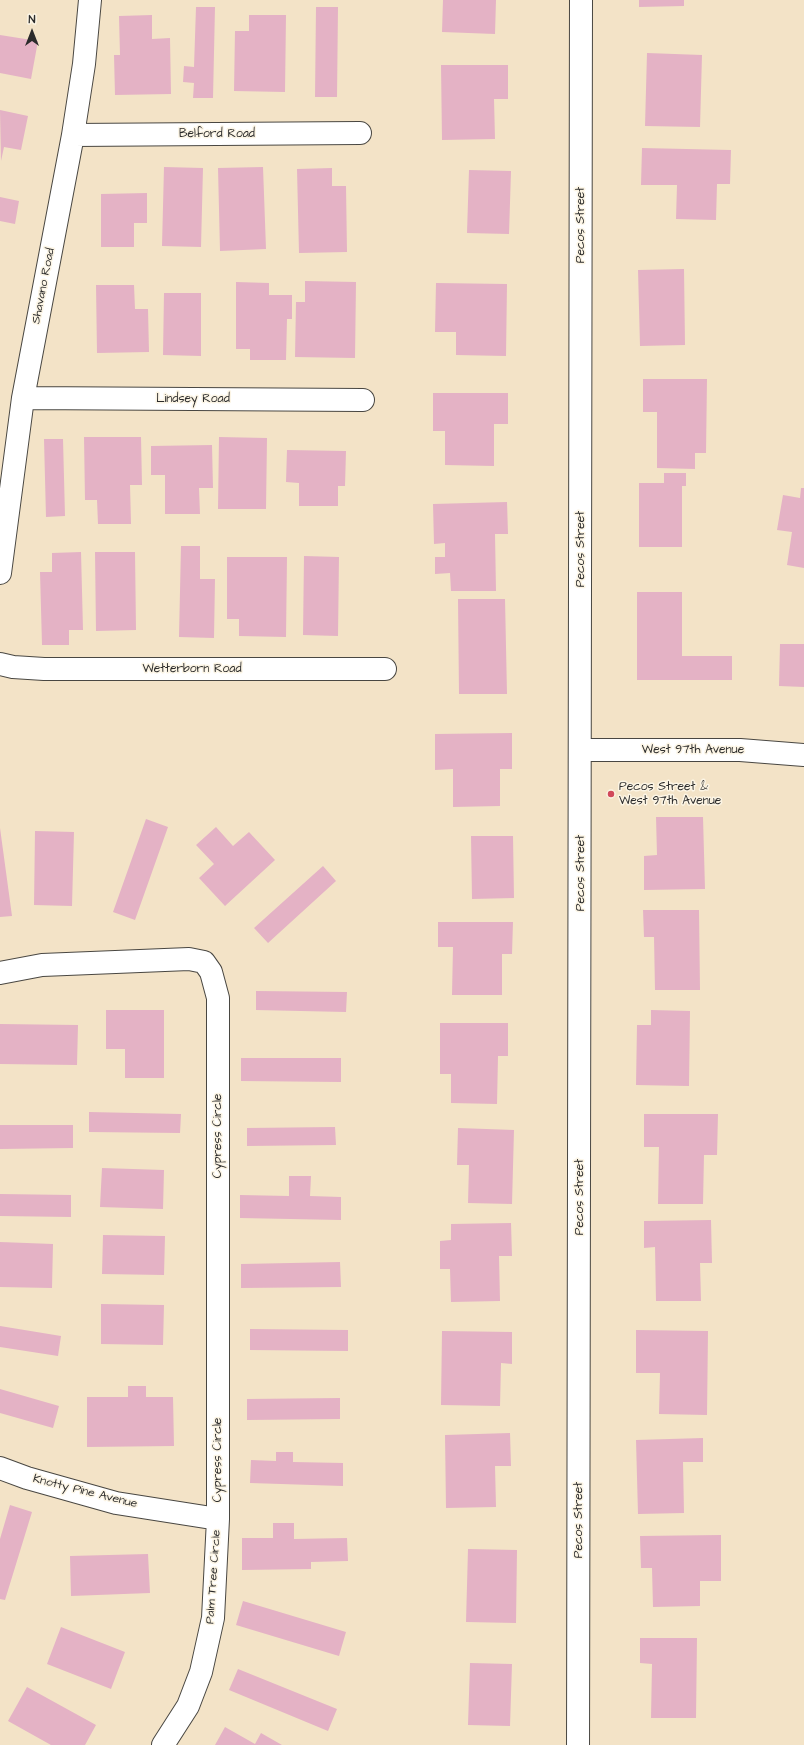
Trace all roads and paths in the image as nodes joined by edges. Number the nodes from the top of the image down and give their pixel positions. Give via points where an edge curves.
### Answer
1 (90, 0) edge
2 (581, 0) edge
3 (360, 133) dead end
4 (73, 135) junction
5 (23, 398) junction
6 (363, 400) dead end
7 (0, 573) edge
8 (0, 664) edge
9 (385, 669) dead end
10 (581, 750) junction
11 (804, 755) edge
12 (0, 973) edge
13 (0, 1468) edge
14 (218, 1519) junction
15 (163, 1745) edge
16 (578, 1745) edge

1 - 4 street, Shavano Road via 84,64
2 - 10 street, Pecos Street
3 - 4 street, Belford Road
4 - 5 street, Shavano Road
5 - 6 street, Lindsey Road
5 - 7 street, Shavano Road
8 - 9 street, Wetterborn Road via 44,669
10 - 11 street, West 97th Avenue via 740,750
10 - 16 street, Pecos Street
12 - 14 street, Cypress Circle via 42,965 189,959 204,962 211,972 218,998
13 - 14 street, Knotty Pine Avenue via 116,1503
14 - 15 street, Palm Tree Circle via 213,1618 201,1672 188,1706

